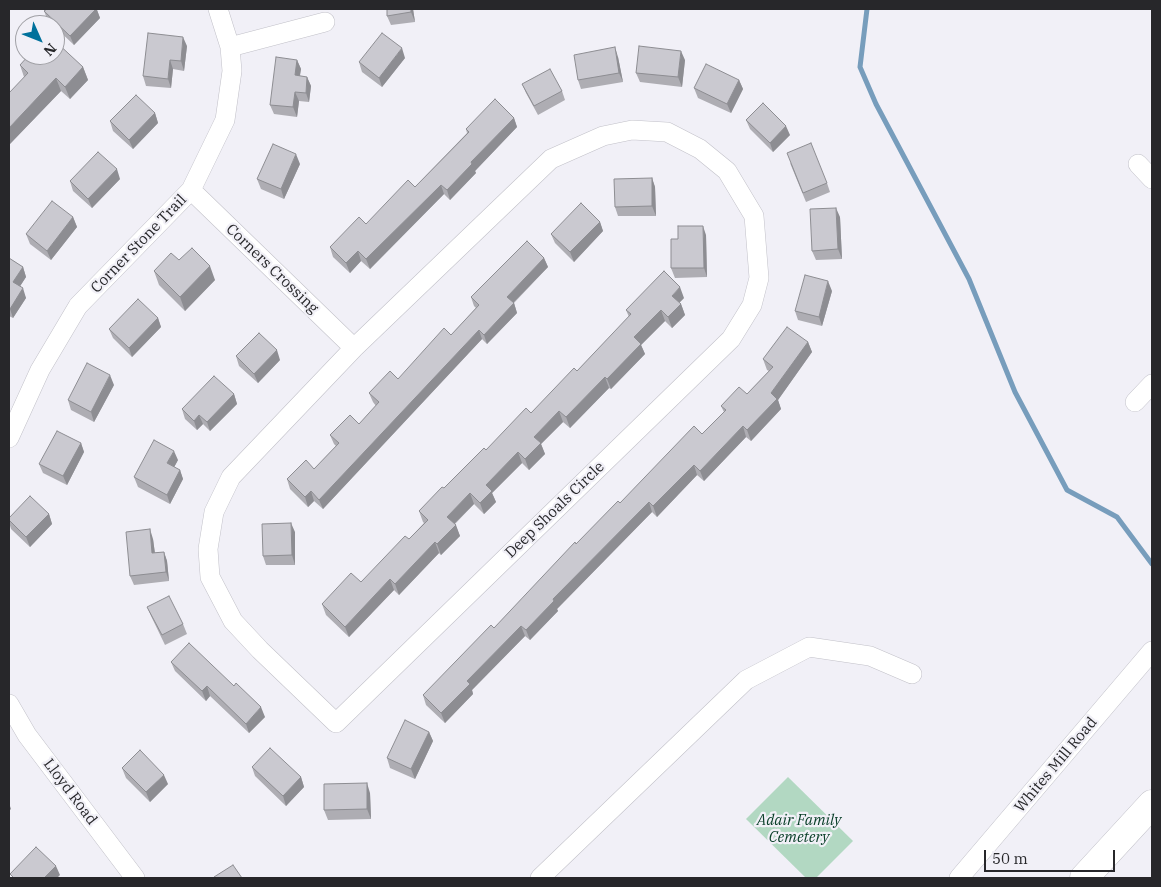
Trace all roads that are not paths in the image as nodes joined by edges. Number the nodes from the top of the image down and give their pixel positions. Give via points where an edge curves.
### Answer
1 (218, 9) edge
2 (324, 22) dead end
3 (230, 47) junction
4 (1138, 164) dead end
5 (1152, 179) edge
6 (191, 190) junction
7 (354, 348) junction
8 (1152, 384) edge
9 (1135, 402) dead end
10 (9, 438) edge
11 (1152, 652) edge
12 (912, 674) dead end
13 (9, 704) edge
14 (1152, 804) edge
15 (132, 877) edge
16 (540, 878) edge
17 (959, 878) edge
18 (1084, 878) edge

1 - 3 street, Corner Stone Trail
2 - 3 street
3 - 6 street, Corner Stone Trail via 232,71 225,120
4 - 5 street
6 - 7 street, Corners Crossing
6 - 10 street, Corner Stone Trail via 78,306 40,370
7 - 7 street, Deep Shoals Circle via 231,477 214,512 208,549 210,577 233,621 336,723 731,339 752,305 759,278 754,216 727,171 700,149 667,132 632,130 603,136 551,159
8 - 9 street
11 - 17 street, Whites Mill Road
12 - 16 street via 870,656 809,647 746,680
13 - 15 street, Lloyd Road
14 - 18 highway

